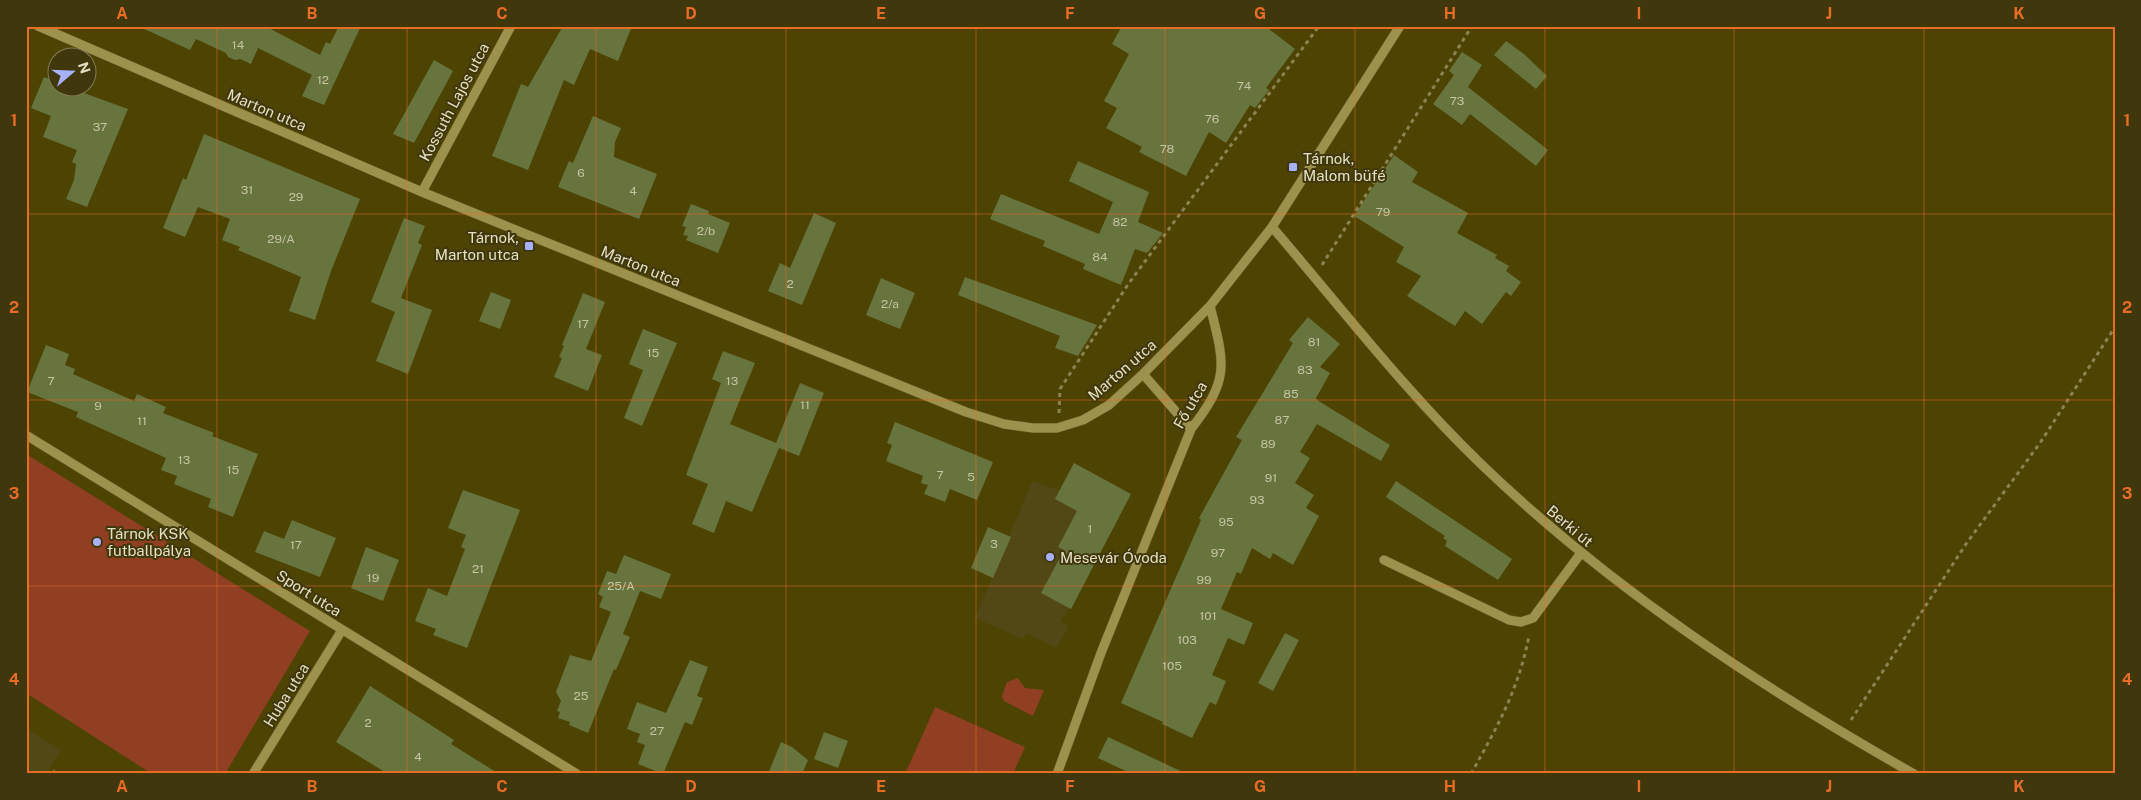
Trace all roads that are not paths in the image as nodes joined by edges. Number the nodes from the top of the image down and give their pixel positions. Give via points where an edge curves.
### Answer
1 (38, 26) edge
2 (511, 26) edge
3 (1400, 26) edge
4 (422, 192) junction
5 (1272, 226) junction
6 (1210, 306) junction
7 (1143, 374) junction
8 (1191, 428) junction
9 (26, 436) edge
10 (1581, 553) junction
11 (1384, 560) dead end
12 (342, 630) junction
13 (253, 774) edge
14 (577, 774) edge
15 (1057, 774) edge
16 (1914, 774) edge

1 - 4 street, Marton utca
2 - 4 street, Kossuth Lajos utca
3 - 5 street
4 - 7 street, Marton utca via 966,412 1004,424 1057,428 1083,420 1109,405
5 - 6 street
5 - 10 street, Berki út via 1430,411 1532,512
6 - 7 street, Marton utca
6 - 8 street, Fő utca via 1222,362 1210,404
7 - 8 street
8 - 15 street, Fő utca via 1101,653
9 - 12 street, Sport utca
10 - 11 street via 1533,618 1521,622 1510,620
10 - 16 street, Berki út via 1657,612 1727,660 1843,734
12 - 13 street, Huba utca
12 - 14 street, Sport utca

